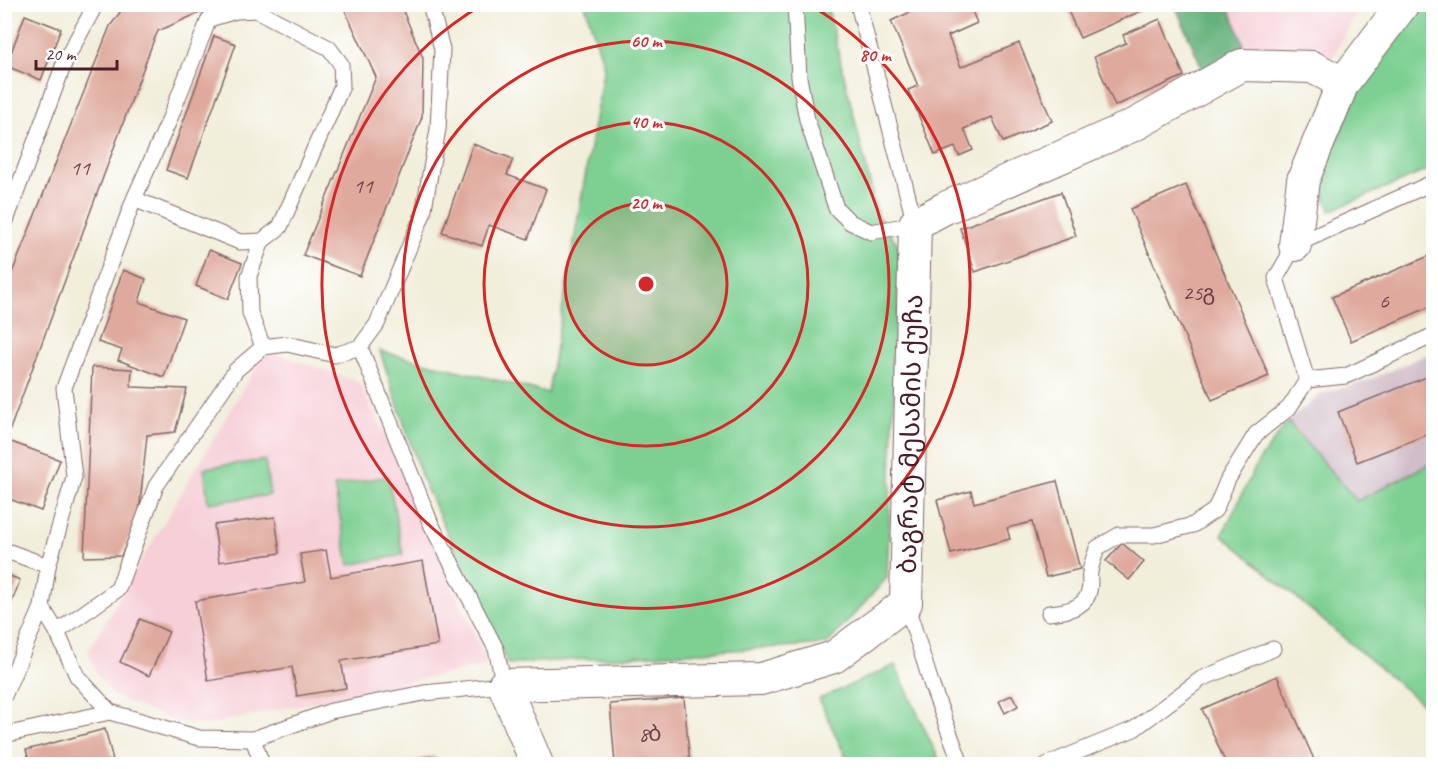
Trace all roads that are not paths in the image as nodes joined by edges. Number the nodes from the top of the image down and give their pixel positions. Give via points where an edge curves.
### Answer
1 (96, 4) edge
2 (430, 4) edge
3 (795, 4) edge
4 (858, 4) edge
5 (1402, 4) edge
6 (1343, 83) junction
7 (1434, 182) edge
8 (134, 200) junction
9 (915, 224) junction
10 (4, 225) edge
11 (262, 241) junction
12 (1295, 245) junction
13 (1434, 335) edge
14 (263, 347) junction
15 (360, 347) junction
16 (1307, 380) junction
17 (4, 550) edge
18 (48, 566) junction
19 (906, 603) junction
20 (42, 608) junction
21 (1049, 612) dead end
22 (57, 632) junction
23 (1273, 649) dead end
24 (504, 685) junction
25 (4, 696) edge
26 (110, 712) junction
27 (4, 735) edge
28 (253, 739) junction
29 (262, 765) edge
30 (537, 765) edge
31 (961, 765) edge
32 (1048, 765) edge

1 - 10 lane via 65,61
2 - 15 lane via 442,49 438,129 423,214 377,324
3 - 9 lane via 799,76 807,120 836,208 850,222 871,232
4 - 9 lane
5 - 6 street
6 - 9 street via 1312,67 1242,65 1136,124
6 - 12 street via 1303,180
7 - 12 lane
8 - 11 lane via 240,242
8 - 11 lane via 209,19 256,10 329,48 341,64 342,86 280,227
8 - 18 lane via 64,388 74,477
9 - 19 street, ბაგრატ მესამის ქუჩა
11 - 14 lane via 249,276 250,313
12 - 16 lane via 1276,278
13 - 16 lane via 1346,376
14 - 15 lane via 287,344 335,355
14 - 22 lane via 236,370 156,486 118,589
15 - 24 lane via 430,524 496,649
16 - 21 lane via 1289,408 1256,434 1228,479 1215,510 1193,525 1154,535 1119,535 1097,548 1089,594 1073,608
17 - 18 lane
18 - 20 lane
19 - 24 street, ბაგრატ მესამის ქუჩა via 834,657 761,679
19 - 31 lane
20 - 22 lane
20 - 25 lane
22 - 26 lane via 77,676
23 - 32 lane via 1201,679 1134,729
24 - 28 lane via 424,693 331,711
24 - 30 street
26 - 27 lane
26 - 28 lane via 199,738
28 - 29 lane

